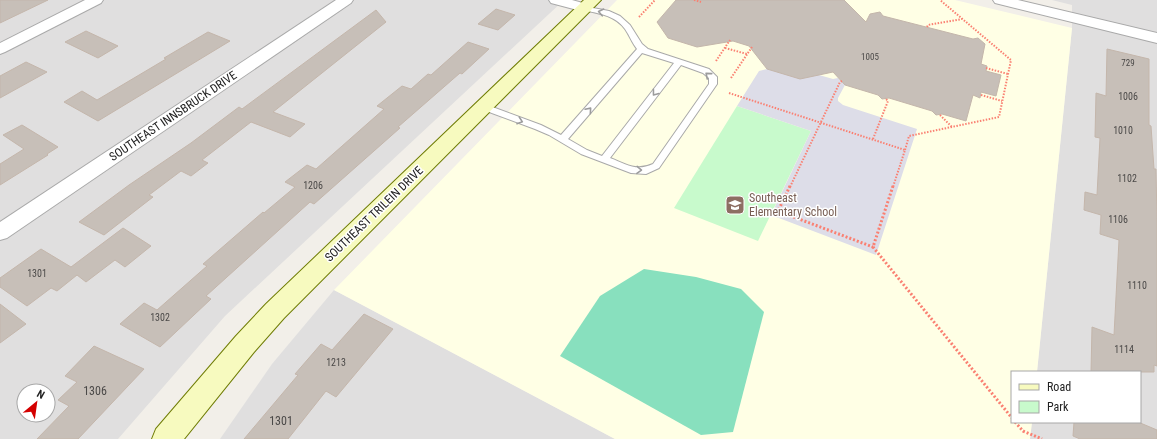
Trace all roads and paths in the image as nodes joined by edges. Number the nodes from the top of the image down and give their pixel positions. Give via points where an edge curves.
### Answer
1 (96, 0) edge
2 (346, 0) edge
3 (556, 0) edge
4 (655, 0) edge
5 (694, 0) edge
6 (940, 0) edge
7 (1000, 0) edge
8 (701, 2) dead end
9 (589, 4) edge
10 (962, 19) junction
11 (637, 20) dead end
12 (927, 27) dead end
13 (986, 38) junction
14 (1157, 38) edge
15 (730, 40) dead end
16 (980, 40) dead end
17 (752, 47) dead end
18 (725, 48) junction
19 (0, 49) edge
20 (641, 49) junction
21 (747, 54) junction
22 (679, 62) junction
23 (714, 64) dead end
24 (986, 68) dead end
25 (1008, 74) junction
26 (731, 78) dead end
27 (842, 81) dead end
28 (729, 93) dead end
29 (981, 95) dead end
30 (886, 98) dead end
31 (1002, 101) junction
32 (484, 107) junction
33 (940, 115) dead end
34 (820, 122) junction
35 (952, 127) junction
36 (563, 139) junction
37 (873, 139) junction
38 (905, 150) junction
39 (604, 160) junction
40 (0, 232) edge
41 (873, 247) junction
42 (1011, 417) edge
43 (1016, 423) edge
44 (166, 439) edge
45 (1042, 439) edge

1 - 19 street
2 - 40 street, SOUTHEAST INNSBRUCK DRIVE
3 - 9 street
4 - 11 path
5 - 8 path
6 - 10 path
7 - 14 street
20 -> 9 lane via 620,18
9 - 32 street, SOUTHEAST TRILEIN DRIVE
10 - 12 path
10 - 13 path
13 - 16 path
13 - 25 path via 1011,60
15 - 18 path
17 - 21 path
18 - 21 path
18 - 23 path
20 - 22 lane
36 -> 20 lane
21 - 26 path
22 -> 39 lane
39 -> 22 lane via 641,172 656,166 713,84 713,77 706,71
24 - 25 path
25 - 31 path
27 - 34 path
28 - 34 path
29 - 31 path
30 - 37 path via 888,101
31 - 35 path via 999,117
32 -> 36 lane
32 - 44 street, SOUTHEAST TRILEIN DRIVE via 275,311
33 - 35 path
34 - 37 path
34 - 41 path via 778,211
35 - 38 path via 909,136
36 - 39 lane via 572,146
37 - 38 path
38 - 41 path
41 - 42 path
43 - 45 path via 1023,431

